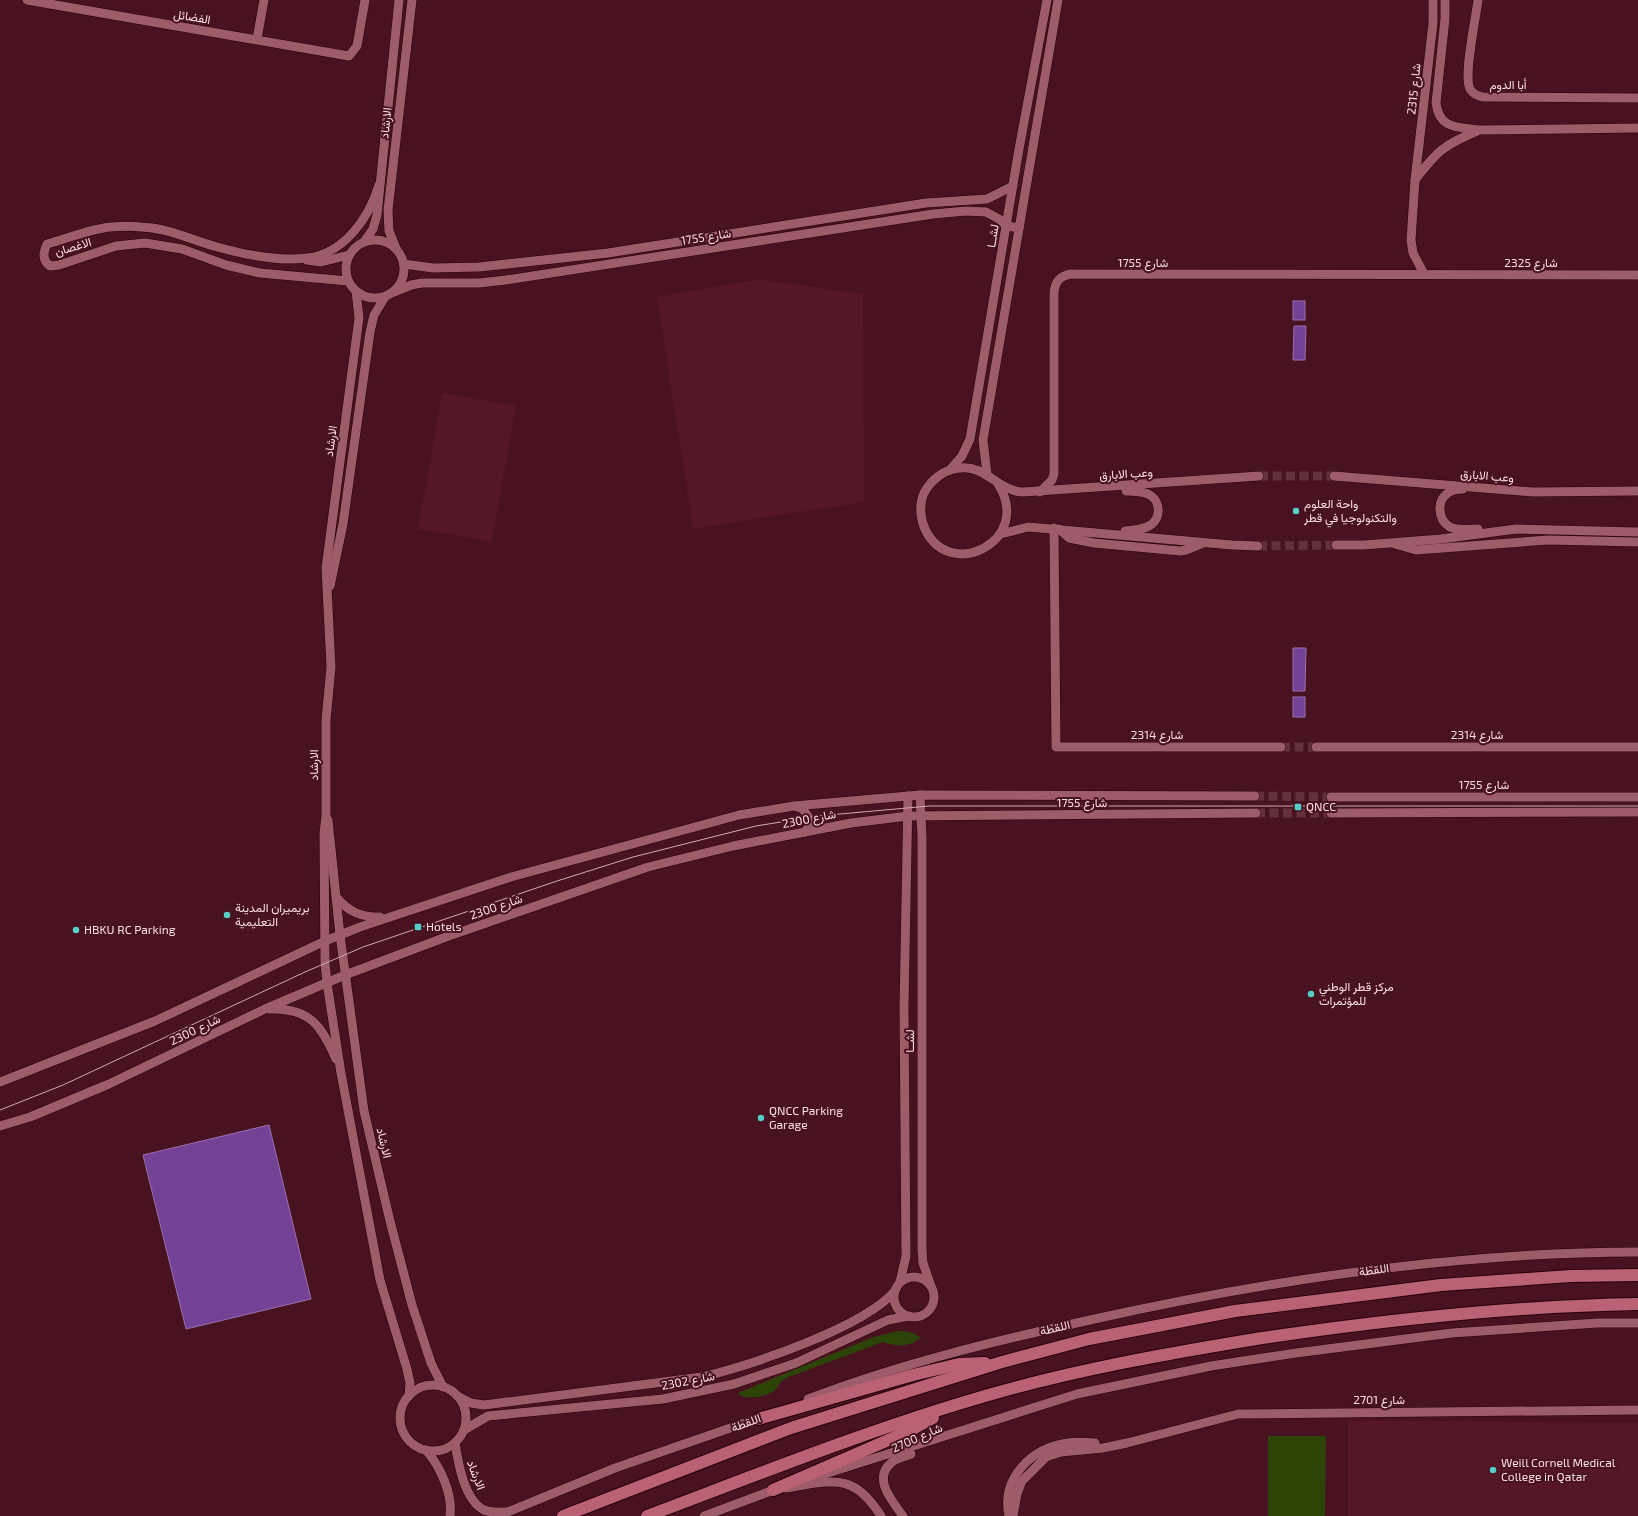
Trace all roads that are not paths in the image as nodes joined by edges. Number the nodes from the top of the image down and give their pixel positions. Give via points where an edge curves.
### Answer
1 (27, 0) edge
2 (264, 0) edge
3 (365, 0) edge
4 (399, 0) edge
5 (412, 0) edge
6 (1048, 0) edge
7 (1058, 0) edge
8 (1433, 0) edge
9 (1445, 0) edge
10 (1478, 0) edge
11 (53, 3) edge
12 (257, 39) junction
13 (1638, 98) edge
14 (1638, 128) edge
15 (1479, 130) junction
16 (1415, 180) junction
17 (379, 185) junction
18 (1013, 186) junction
19 (1007, 226) junction
20 (1019, 228) junction
21 (364, 242) junction
22 (396, 248) junction
23 (349, 255) junction
24 (292, 258) junction
25 (404, 264) junction
26 (1424, 274) junction
27 (1638, 275) edge
28 (348, 281) junction
29 (356, 291) junction
30 (394, 292) junction
31 (385, 297) junction
32 (950, 470) junction
33 (987, 474) junction
34 (1054, 474) junction
35 (1259, 476) tunnel mouth
36 (1334, 476) tunnel mouth
37 (998, 484) junction
38 (1480, 487) junction
39 (1069, 488) junction
40 (1098, 488) junction
41 (1638, 491) edge
42 (1040, 492) junction
43 (1056, 529) junction
44 (1516, 529) junction
45 (1608, 531) junction
46 (1638, 532) edge
47 (1099, 533) junction
48 (1001, 534) junction
49 (1069, 538) junction
50 (1204, 542) junction
51 (1634, 542) edge
52 (1392, 543) junction
53 (1336, 545) tunnel mouth
54 (1258, 546) tunnel mouth
55 (1055, 555) junction
56 (328, 594) junction
57 (1281, 747) tunnel mouth
58 (1316, 747) tunnel mouth
59 (1638, 747) edge
60 (920, 794) junction
61 (908, 796) junction
62 (1255, 796) tunnel mouth
63 (1331, 797) tunnel mouth
64 (1638, 797) edge
65 (794, 806) junction
66 (1638, 812) edge
67 (1256, 813) tunnel mouth
68 (1331, 813) tunnel mouth
69 (326, 816) junction
70 (908, 816) junction
71 (922, 816) junction
72 (805, 832) junction
73 (337, 898) junction
74 (388, 917) junction
75 (340, 935) junction
76 (325, 941) junction
77 (345, 975) junction
78 (327, 983) junction
79 (265, 1009) junction
80 (342, 1073) junction
81 (0, 1082) edge
82 (0, 1126) edge
83 (1638, 1252) edge
84 (1638, 1275) edge
85 (900, 1282) junction
86 (931, 1286) junction
87 (895, 1291) junction
88 (1638, 1304) edge
89 (909, 1316) junction
90 (1638, 1322) edge
91 (1002, 1362) junction
92 (442, 1387) junction
93 (409, 1396) junction
94 (457, 1396) junction
95 (960, 1404) junction
96 (1637, 1409) edge
97 (758, 1419) junction
98 (464, 1430) junction
99 (964, 1431) junction
100 (455, 1443) junction
101 (1127, 1443) junction
102 (426, 1450) junction
103 (773, 1490) junction
104 (509, 1512) junction
105 (450, 1516) edge
106 (498, 1516) edge
107 (563, 1516) edge
108 (647, 1516) edge
109 (704, 1516) edge
110 (880, 1516) edge
111 (903, 1516) edge
112 (1009, 1516) edge
113 (1013, 1516) edge

1 - 11 street, الفضائل
2 - 12 street
3 - 12 street, الفضائل via 359,39 349,56
4 - 17 street, الارشاد
5 - 22 street, الارشاد via 388,210 389,231
6 - 18 street, لشــا
7 - 20 street, لشــا
8 - 16 street, شارع 2315 via 1433,23
9 - 15 street, شارع 2315 via 1436,103 1438,115 1448,124
10 - 13 street, أبا الدوم via 1468,71 1470,88 1476,95
11 - 12 street, الفضائل
14 - 15 street, شارع 2315
15 - 16 street, شارع 2315 via 1448,144
16 - 26 street, شارع 2315 via 1412,249
17 - 21 street, الارشاد via 376,222
17 - 24 street, الاغصان via 368,214 348,238 322,254
18 - 19 street, لشــا
18 - 25 street, شارع 1755 via 987,199 926,203 608,253 479,267 433,268
19 - 20 street, شارع 1755
19 - 30 street, شارع 1755 via 986,212 933,214 506,280 479,283 422,283
19 - 32 street, لشــا via 970,439 962,456
20 - 33 street, لشــا via 983,440
21 - 22 street via 381,240
21 - 23 street via 355,247
22 - 25 street via 402,255
23 - 24 street, الاغصان via 321,262
23 - 28 street via 346,266
24 - 28 street, الاغصان via 261,256 216,247 178,233 143,227 110,226 47,244 43,252 44,259 50,266 116,246 146,243 182,249 226,265 260,273
25 - 30 street via 402,282
26 - 27 street, شارع 2325
26 - 34 street, شارع 1755 via 1062,276 1056,282 1054,293
28 - 29 street
29 - 31 street via 370,298
29 - 56 street, الارشاد via 360,318 328,550
30 - 31 street
31 - 56 street, الارشاد via 374,315 370,332 343,524
32 - 33 street via 969,468
32 - 48 street via 933,480 923,496 921,515 927,534 946,550 959,554 987,548
33 - 37 street
34 - 39 street via 1060,484
34 - 42 street via 1052,480
35 - 40 street, وعب الابارق
36 - 38 street, وعب الابارق
37 - 42 street, وعب الابارق via 1014,492
37 - 48 street via 1003,491 1007,508 1005,526
38 - 41 street, وعب الابارق via 1561,493
38 - 44 street via 1454,490 1446,494 1440,509 1444,522 1455,529
39 - 40 street, وعب الابارق
39 - 42 street, وعب الابارق
40 - 47 street via 1147,493 1156,501 1158,511 1156,520 1148,527
43 - 47 street
43 - 48 street via 1024,528
43 - 49 street
43 - 55 street
44 - 45 street
44 - 52 street
45 - 46 street
45 - 51 street
47 - 50 street
49 - 50 street via 1094,543 1180,551
49 - 55 street via 1061,544
50 - 54 street
51 - 52 street via 1548,540 1416,550
52 - 53 street
55 - 57 street, شارع 2314 via 1056,747
56 - 69 street, الارشاد via 331,667 326,720
58 - 59 street, شارع 2314
60 - 61 street, شارع 1755
60 - 62 street, شارع 1755
60 - 71 street, لشــا
61 - 65 street, شارع 2300
61 - 70 street, لشــا
63 - 64 street, شارع 1755
65 - 72 street via 807,813 809,823
65 - 74 street, شارع 2300 via 739,815 666,834 511,877
66 - 68 street
67 - 71 street, شارع 1755
69 - 73 street, الارشاد via 330,828
69 - 76 street, الارشاد
70 - 71 street, شارع 1755
70 - 72 street, شارع 2300
70 - 85 street, لشــا via 904,978 906,1256
71 - 86 street, لشــا via 922,1249
72 - 77 street, شارع 2300 via 733,846 648,867
73 - 74 street via 357,915
73 - 75 street, الارشاد
74 - 75 street, شارع 2300
75 - 76 street, شارع 2300
75 - 77 street, الارشاد
76 - 78 street, الارشاد
76 - 81 street, شارع 2300 via 155,1021
77 - 78 street, شارع 2300
77 - 92 street, الارشاد via 364,1111 390,1221 421,1332
78 - 79 street, شارع 2300
78 - 80 street, الارشاد
79 - 80 street, الارشاد via 290,1009 309,1017 324,1033
79 - 82 street, شارع 2300 via 109,1084 30,1117
80 - 93 street, الارشاد via 380,1280 407,1369
83 - 97 street, اللقطة via 1532,1255 1403,1266 1176,1300 1052,1328 905,1367
84 - 91 main road, اللقطة via 1571,1276 1441,1285 1296,1302 1089,1339
85 - 86 street via 917,1277
85 - 87 street
86 - 89 street via 934,1298 930,1309 920,1315
87 - 89 street via 895,1304
87 - 94 street, شارع 2302 via 880,1306 832,1330 732,1370 702,1377 484,1405 471,1403
88 - 95 main road via 1501,1310 1362,1323 1118,1362
89 - 98 street, شارع 2302 via 878,1324 796,1363 734,1384 663,1399 488,1416
90 - 99 street via 1452,1333 1211,1366 1077,1394
91 - 97 main road via 959,1364
91 - 107 main road, اللقطة via 791,1428
92 - 93 street via 424,1387
92 - 94 street
93 - 102 street via 400,1413 400,1423 409,1441
94 - 98 street via 465,1412
95 - 103 main road via 907,1432
95 - 108 main road via 814,1454
96 - 101 street, شارع 2701 via 1238,1414
97 - 104 street, اللقطة via 615,1468
98 - 100 street
99 - 103 street
99 - 111 street, شارع 2700 via 898,1459 886,1469 885,1490
100 - 102 street via 441,1450
100 - 104 street, الارشاد via 463,1480 473,1500 491,1512
101 - 112 street, شارع 2701 via 1068,1442 1040,1453 1015,1474 1008,1493
101 - 113 street, شارع 2701 via 1061,1452 1046,1457 1022,1481
102 - 105 street via 439,1470 450,1503
103 - 109 street
103 - 110 street via 829,1481 841,1482 864,1493
104 - 106 street, اللقطة

